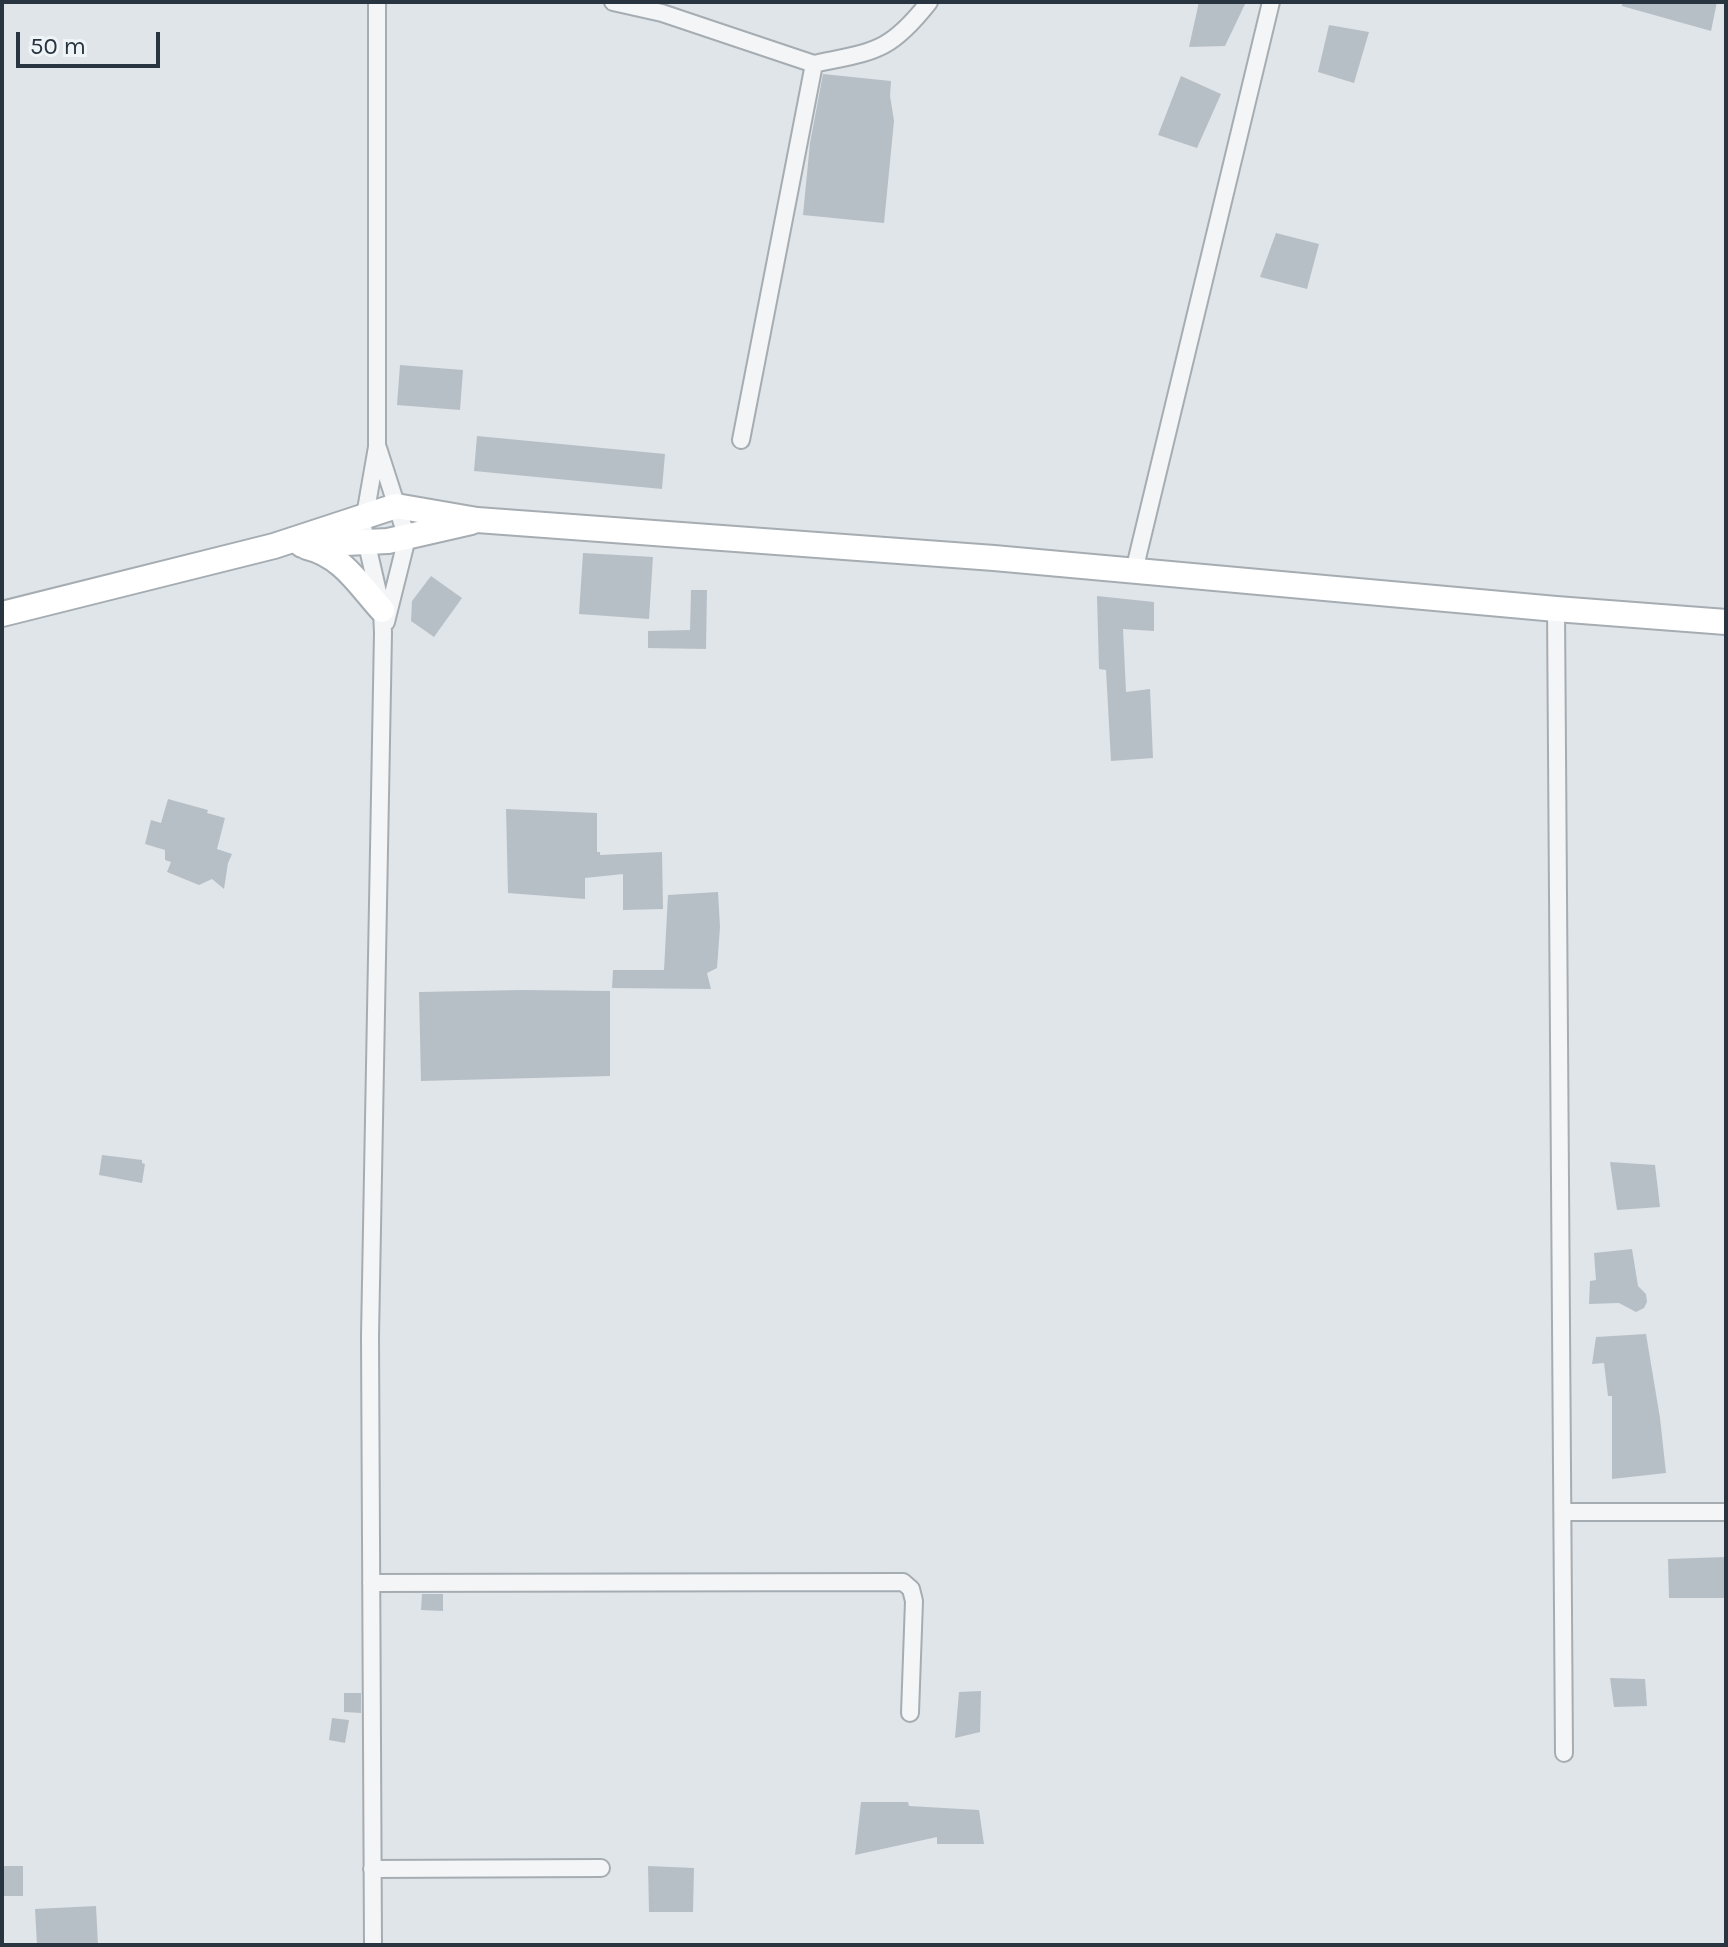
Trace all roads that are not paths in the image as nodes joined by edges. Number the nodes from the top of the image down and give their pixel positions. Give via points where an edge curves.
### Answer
1 (377, 2) edge
2 (613, 2) edge
3 (929, 2) edge
4 (1271, 2) edge
5 (814, 64) junction
6 (741, 440) dead end
7 (377, 447) junction
8 (396, 506) junction
9 (365, 515) junction
10 (477, 520) junction
11 (407, 538) junction
12 (366, 543) junction
13 (301, 545) junction
14 (274, 546) junction
15 (1134, 571) junction
16 (1556, 609) junction
17 (2, 614) edge
18 (383, 622) junction
19 (1726, 622) edge
20 (1563, 1512) junction
21 (1726, 1512) edge
22 (371, 1583) junction
23 (910, 1713) dead end
24 (1564, 1753) dead end
25 (601, 1868) dead end
26 (372, 1869) junction
27 (373, 1945) edge

1 - 7 street
2 - 5 street
3 - 5 street via 897,38 877,50
4 - 15 street
5 - 6 street
7 - 8 street
7 - 9 street
8 - 9 street
8 - 10 street
8 - 11 street
9 - 12 street
9 - 14 street
10 - 11 street
10 - 15 street
11 - 12 street
11 - 18 street
12 - 13 street
12 - 18 street
13 - 14 street
13 - 18 street via 331,556 354,577
14 - 17 street
15 - 16 street
16 - 19 street
16 - 20 street
18 - 22 street via 370,1320
20 - 21 street
20 - 24 street
22 - 23 street via 903,1582 914,1601
22 - 26 street
25 - 26 street
26 - 27 street

